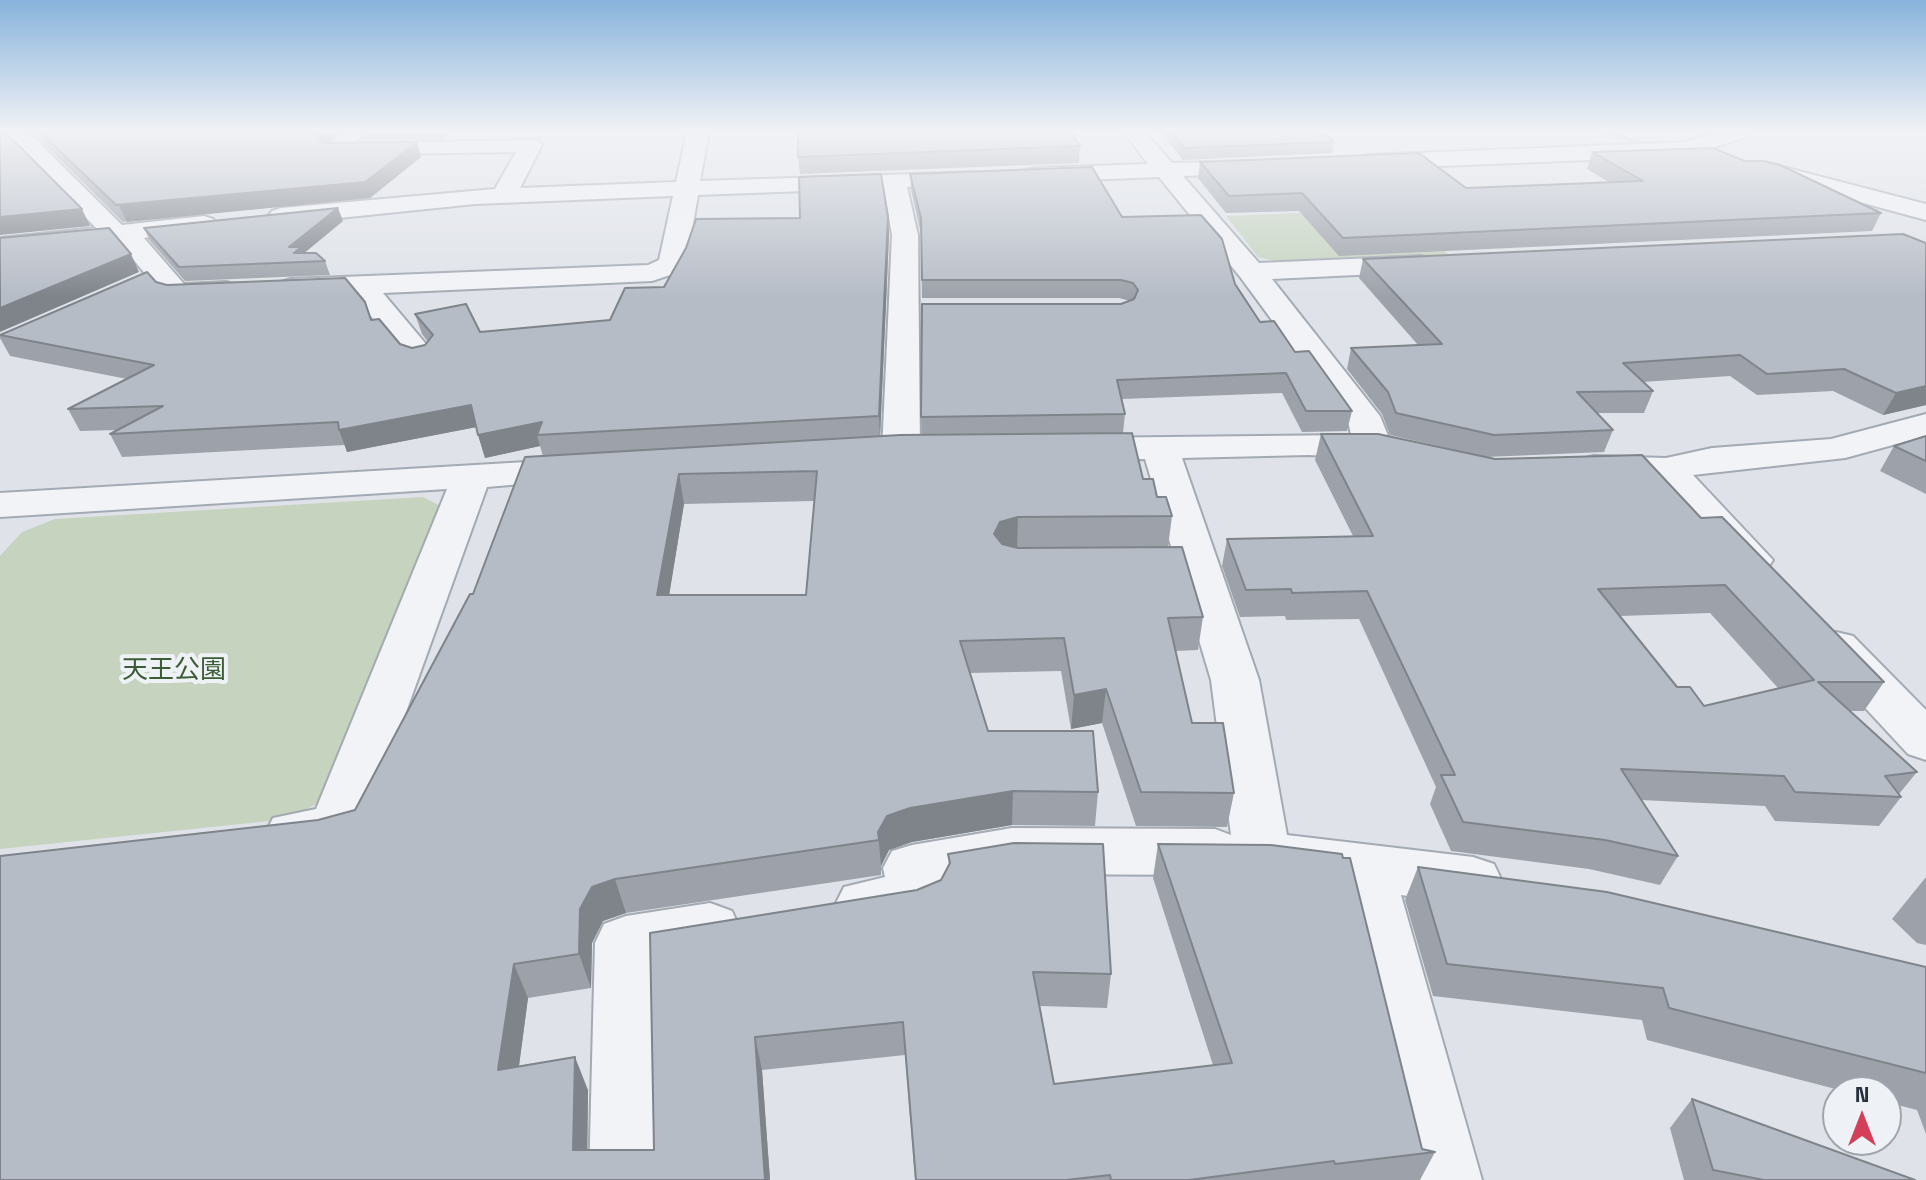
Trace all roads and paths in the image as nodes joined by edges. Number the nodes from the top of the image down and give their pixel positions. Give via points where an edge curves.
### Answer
1 (73, 187) edge
2 (508, 187) edge
3 (684, 187) edge
4 (686, 187) edge
5 (895, 187) edge
6 (1180, 187) edge
7 (1831, 187) edge
8 (504, 195) junction
9 (1926, 212) edge
10 (261, 218) edge
11 (231, 221) edge
12 (120, 232) junction
13 (0, 246) edge
14 (1442, 263) edge
15 (1251, 272) junction
16 (160, 276) junction
17 (362, 286) junction
18 (132, 289) edge
19 (420, 356) edge
20 (1926, 425) edge
21 (1372, 445) junction
22 (1160, 448) junction
23 (1038, 449) edge
24 (901, 452) edge
25 (1415, 455) edge
26 (604, 468) edge
27 (1559, 468) edge
28 (1666, 469) junction
29 (472, 476) junction
30 (7, 511) edge
31 (1777, 585) edge
32 (1809, 618) edge
33 (1926, 741) edge
34 (244, 840) edge
35 (1262, 853) junction
36 (1364, 866) junction
37 (1529, 889) edge
38 (626, 1180) edge
39 (1445, 1180) edge

1 - 12 street
2 - 8 street
3 - 8 street
4 - 17 street via 672,265 652,273
5 - 24 street via 919,310
6 - 15 street
7 - 9 street
8 - 10 street
11 - 12 street
12 - 13 street
12 - 16 street
14 - 15 street
15 - 21 street via 1367,424
16 - 17 street via 176,293
16 - 18 street
17 - 19 street
20 - 28 street via 1832,450 1712,459
21 - 22 street
21 - 25 street
22 - 23 street
22 - 35 street via 1174,563 1235,680
26 - 29 street
27 - 28 street
28 - 31 street
29 - 30 street
29 - 34 street via 336,829
32 - 33 street
35 - 36 street
35 - 38 street via 1012,851 912,868 918,896 626,943
36 - 37 street
36 - 39 street

